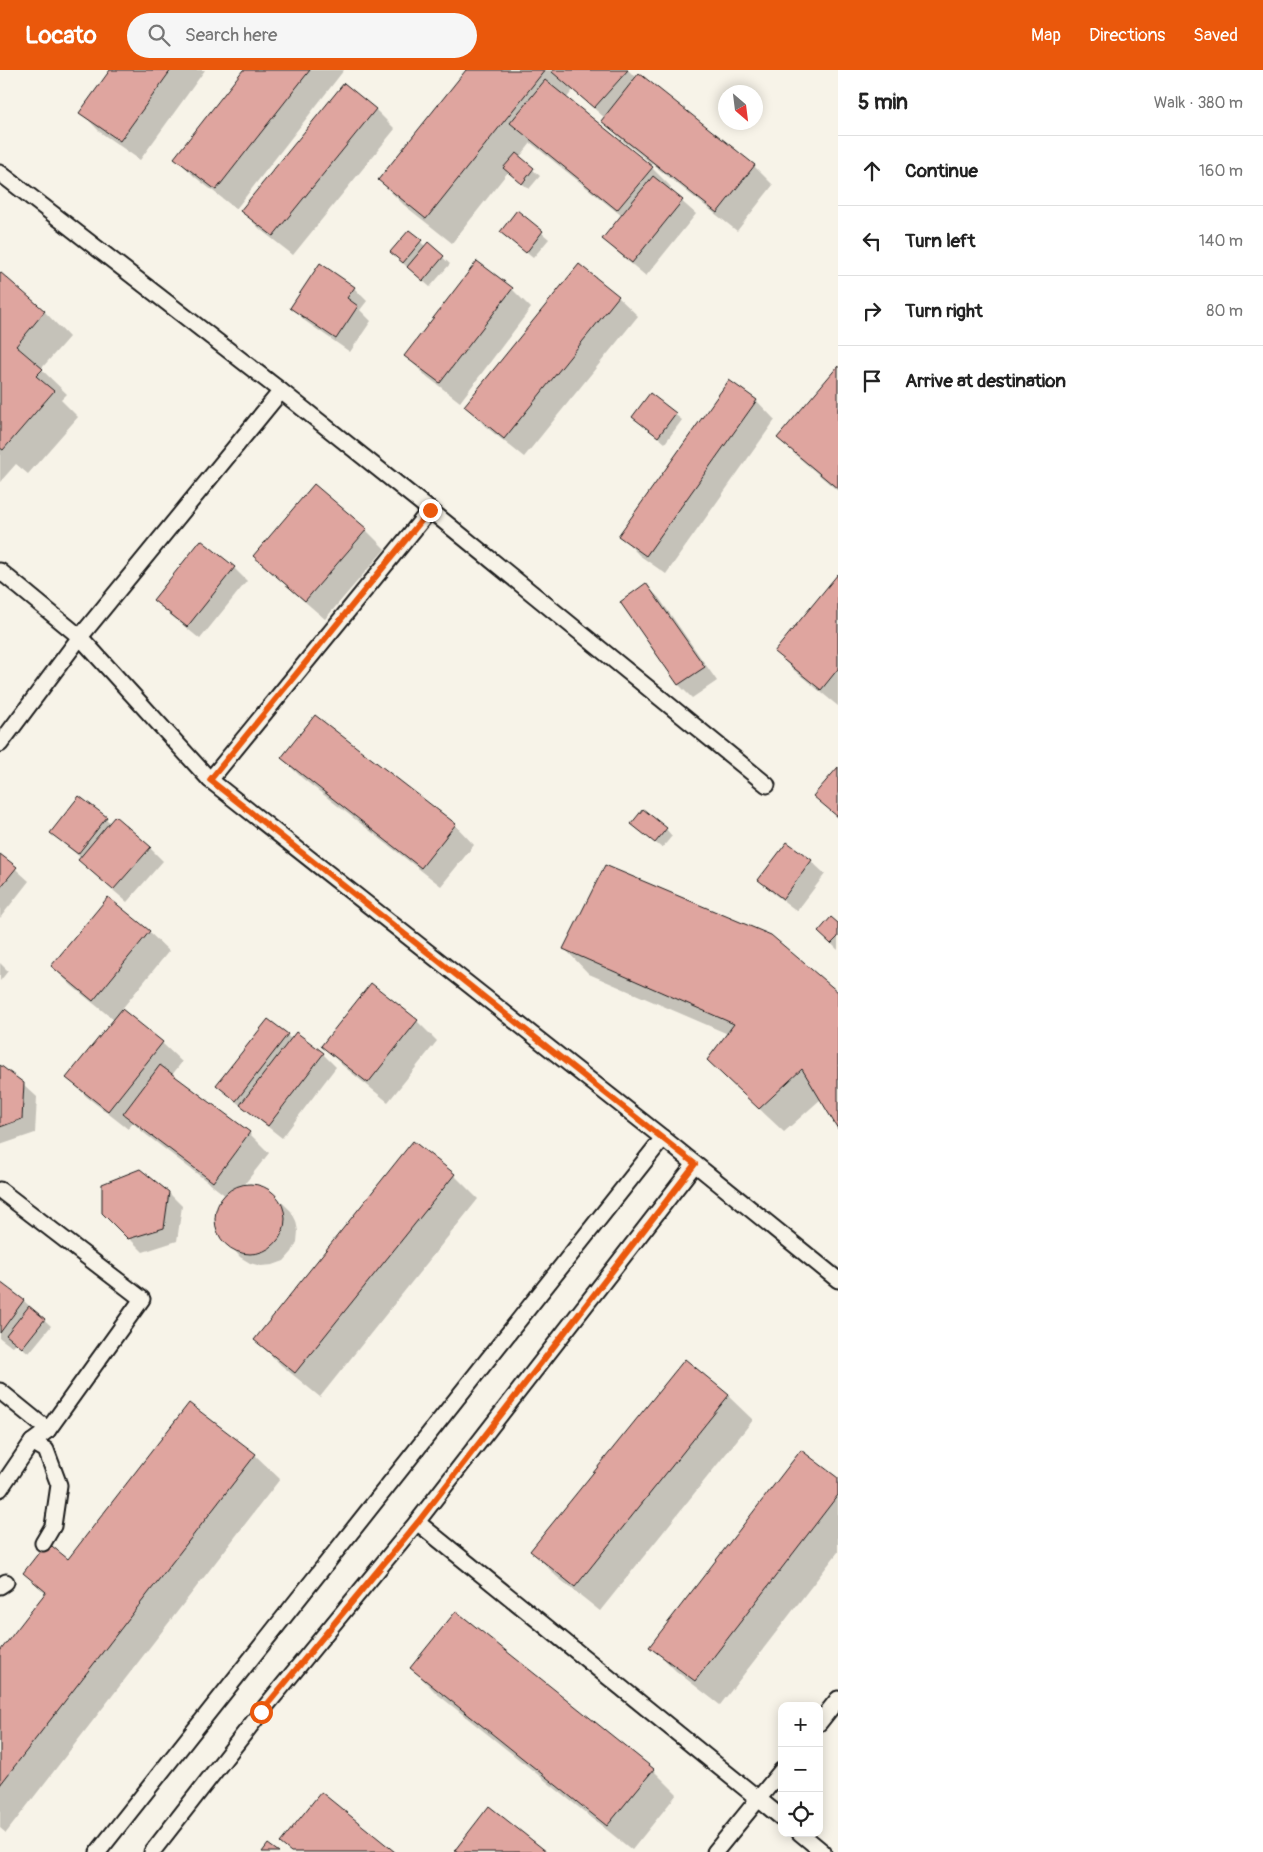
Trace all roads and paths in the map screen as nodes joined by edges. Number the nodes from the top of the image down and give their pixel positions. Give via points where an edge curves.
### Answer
1 (0, 173) edge
2 (281, 391) junction
3 (430, 510) junction
4 (0, 571) edge
5 (80, 637) junction
6 (0, 744) edge
7 (210, 780) junction
8 (766, 784) dead end
9 (663, 1138) junction
10 (695, 1164) junction
11 (0, 1190) edge
12 (838, 1280) edge
13 (0, 1391) edge
14 (48, 1430) junction
15 (32, 1442) junction
16 (0, 1489) edge
17 (418, 1522) junction
18 (43, 1543) dead end
19 (838, 1699) edge
20 (823, 1718) edge
21 (778, 1775) edge
22 (759, 1799) junction
23 (778, 1815) edge
24 (805, 1837) edge
25 (98, 1852) edge
26 (152, 1852) edge
27 (715, 1852) edge
28 (823, 1852) edge

1 - 2 lane
2 - 3 lane
2 - 5 lane
3 - 7 lane
3 - 8 lane
4 - 5 lane
5 - 6 lane
5 - 7 lane
7 - 9 lane
9 - 10 lane
9 - 25 lane
10 - 12 lane
10 - 17 lane
11 - 14 lane via 142,1300
13 - 14 lane
14 - 15 lane
15 - 16 lane
15 - 18 lane via 46,1450 59,1486 53,1526
17 - 22 lane
17 - 26 lane via 261,1712
19 - 20 lane
21 - 22 lane
22 - 23 lane
22 - 27 lane
24 - 28 lane

